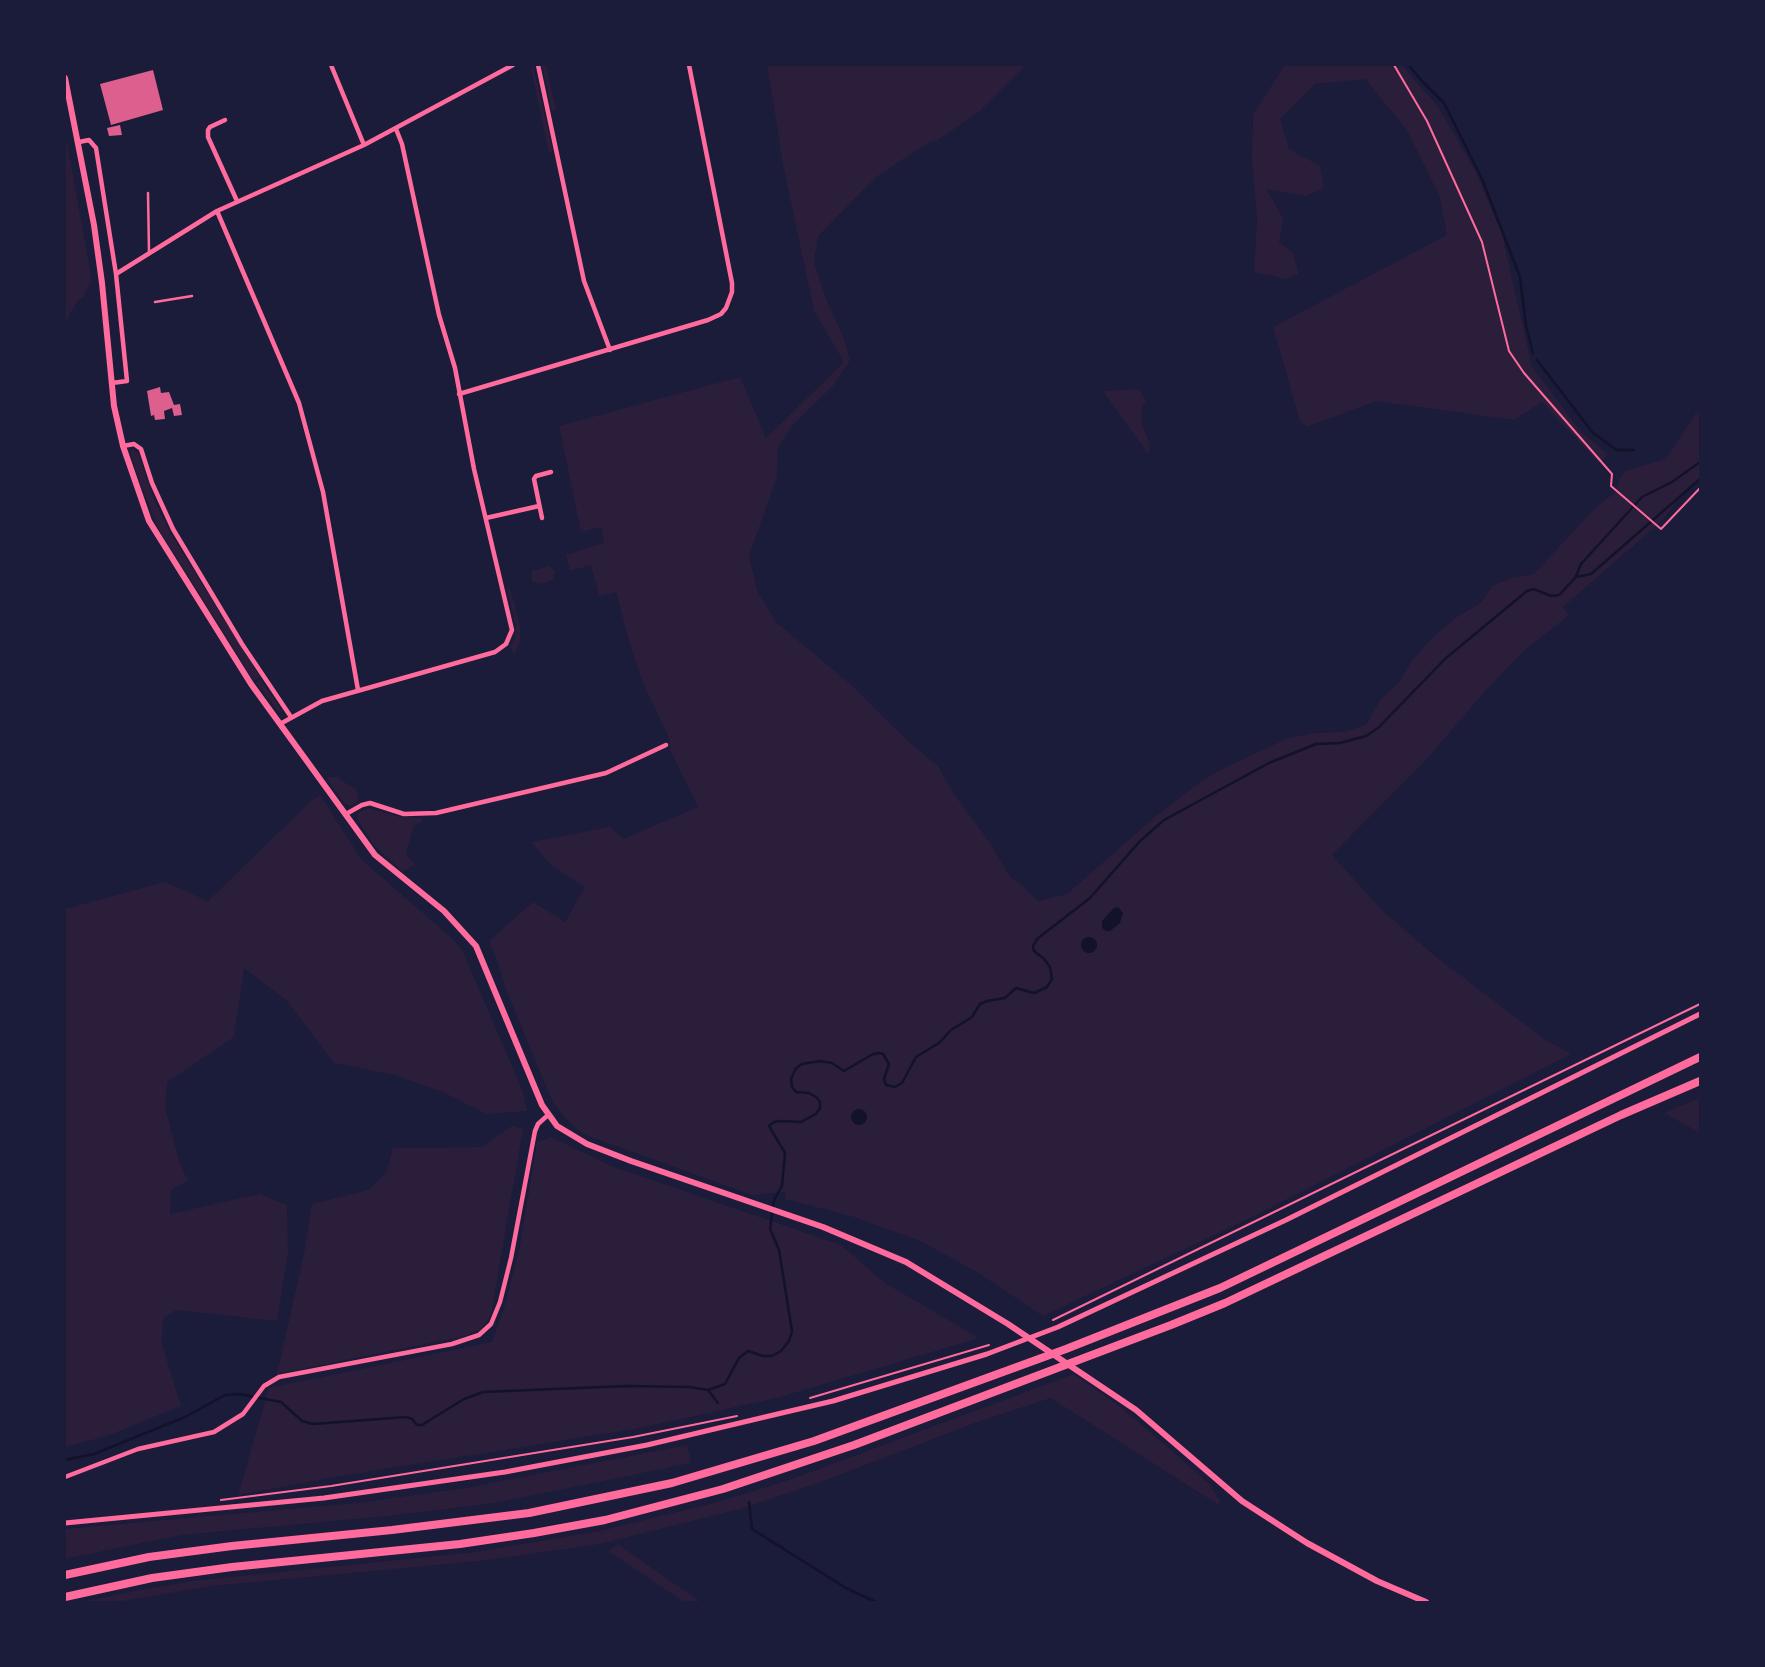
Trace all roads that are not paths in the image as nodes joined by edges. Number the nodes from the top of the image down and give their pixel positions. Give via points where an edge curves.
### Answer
1 (331, 65) edge
2 (513, 65) edge
3 (538, 65) edge
4 (689, 65) edge
5 (65, 78) edge
6 (225, 120) dead end
7 (396, 129) junction
8 (79, 142) junction
9 (365, 145) junction
10 (148, 193) dead end
11 (237, 201) junction
12 (217, 211) junction
13 (149, 253) junction
14 (116, 274) junction
15 (192, 296) dead end
16 (155, 302) dead end
17 (610, 350) junction
18 (111, 383) junction
19 (459, 394) junction
20 (123, 446) junction
21 (551, 472) dead end
22 (539, 506) junction
23 (485, 518) junction
24 (542, 518) dead end
25 (358, 690) junction
26 (291, 717) junction
27 (279, 725) junction
28 (666, 745) dead end
29 (346, 814) junction
30 (1700, 1014) edge
31 (1700, 1057) edge
32 (1700, 1082) edge
33 (550, 1117) junction
34 (65, 1477) edge
35 (65, 1523) edge
36 (65, 1575) edge
37 (65, 1597) edge
38 (1426, 1602) edge

1 - 9 street
2 - 7 street
3 - 17 street via 584,281
4 - 17 street via 729,263 730,300 715,318
5 - 8 main road
6 - 11 street via 210,127 208,137
7 - 9 street
7 - 19 street
8 - 14 street via 89,141 96,148
8 - 18 main road via 102,284
9 - 11 street
10 - 13 lane
11 - 12 street
12 - 13 street
12 - 25 street via 299,402 323,492
13 - 14 street
14 - 18 street via 127,382
15 - 16 lane
17 - 19 street
18 - 20 main road
19 - 23 street
20 - 26 street via 134,444 141,449 187,555
20 - 27 main road via 159,540
21 - 22 street via 534,479
22 - 23 street
22 - 24 street
23 - 25 street via 512,625 506,644 491,653
25 - 26 street via 321,701
26 - 27 street
27 - 29 main road
28 - 29 street via 604,773 436,813 404,814 370,803
29 - 33 main road via 375,855 444,911 476,946
30 - 35 street via 1286,1220 1058,1327 987,1354 833,1401 647,1445 505,1472 324,1498
31 - 36 highway via 1220,1288 814,1441 672,1483 529,1513 232,1546
32 - 37 highway via 1193,1316 879,1436 723,1489 534,1533 232,1567
33 - 34 street via 535,1131 512,1258 495,1318 486,1330 452,1344 279,1377 268,1382 234,1421 215,1432 138,1448
33 - 38 main road via 565,1132 587,1143 906,1262 1136,1410 1242,1501 1307,1543

